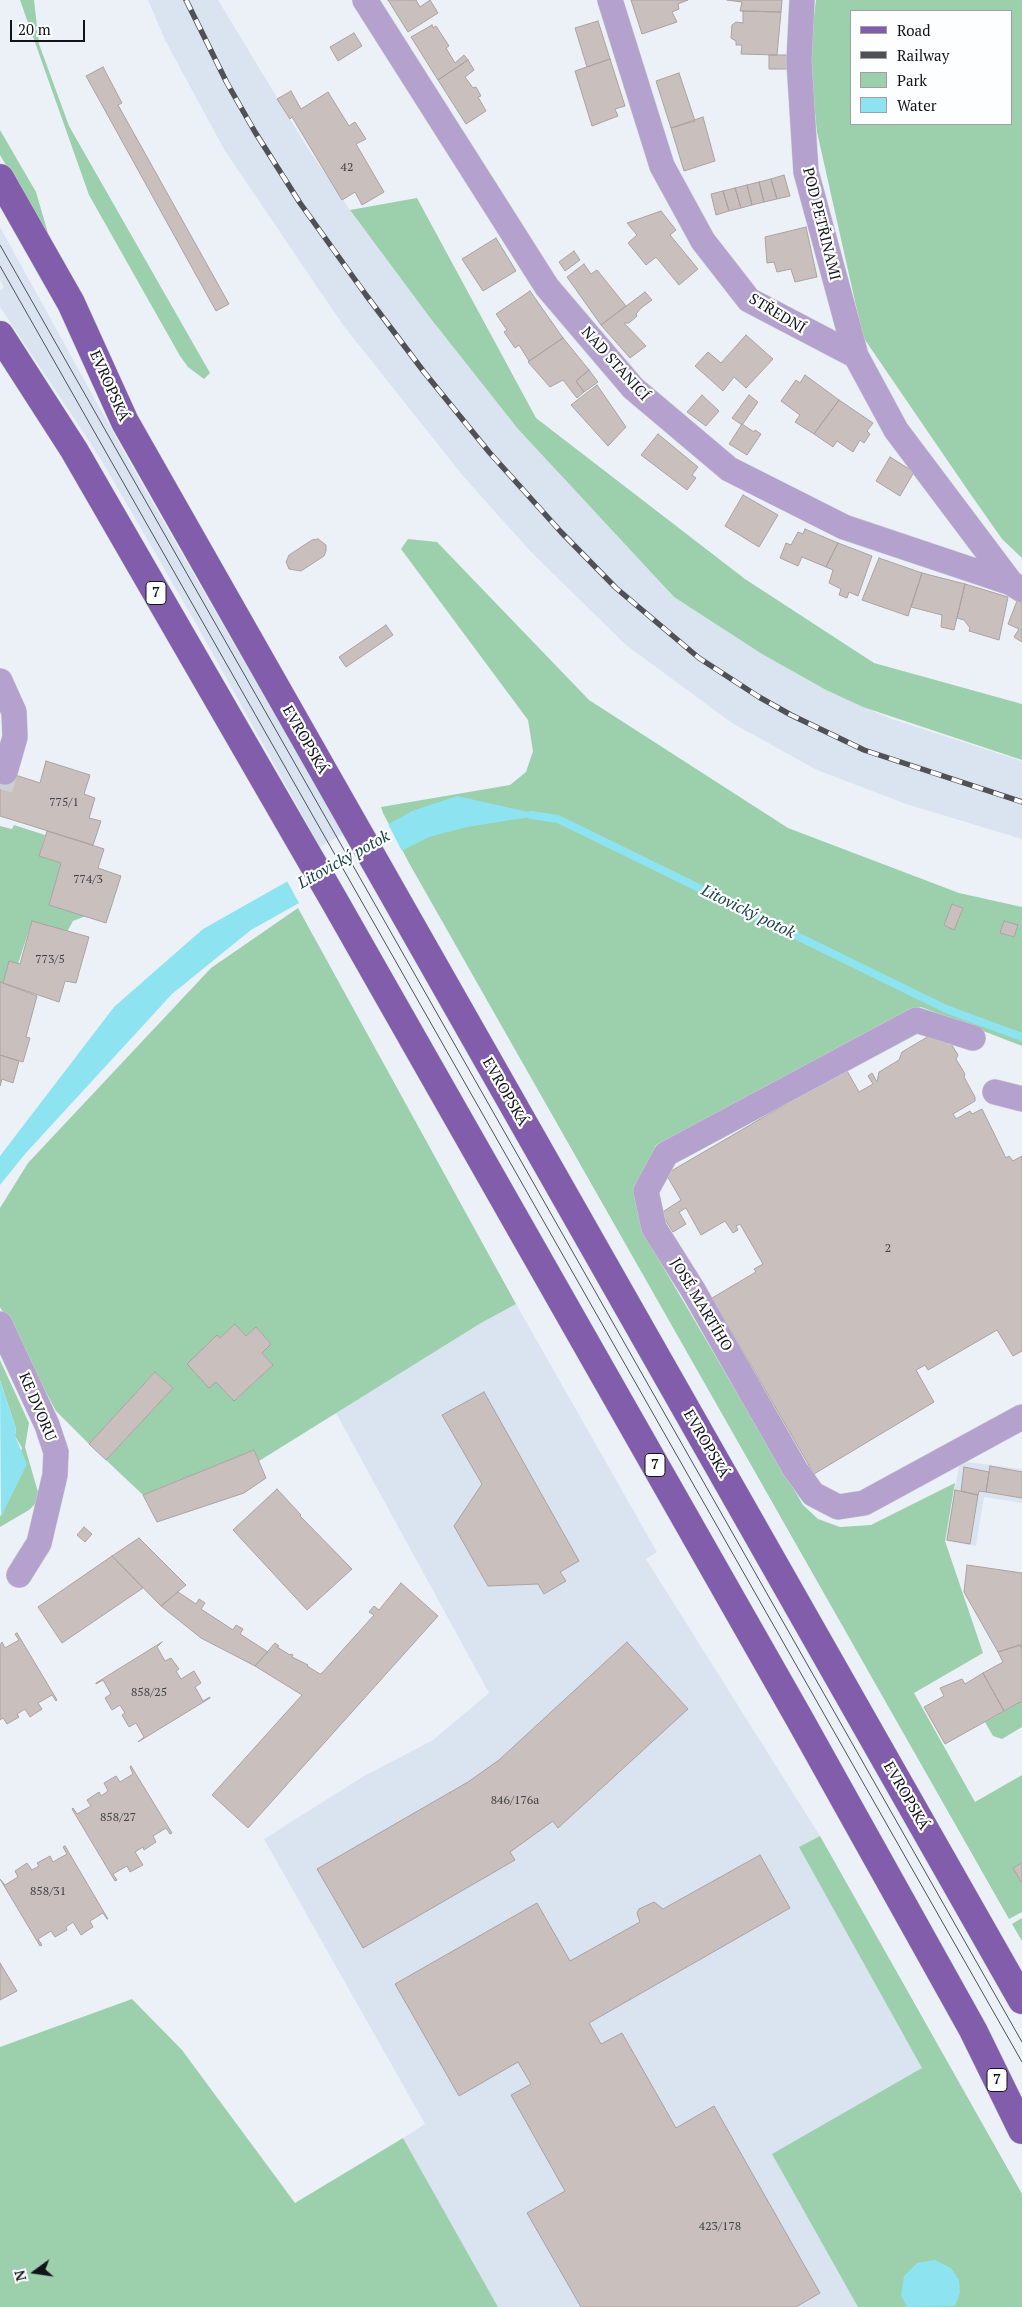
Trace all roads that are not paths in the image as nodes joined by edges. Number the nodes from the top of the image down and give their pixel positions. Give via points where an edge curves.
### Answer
1 (365, 0) edge
2 (610, 0) edge
3 (802, 0) edge
4 (0, 178) edge
5 (0, 335) edge
6 (856, 356) junction
7 (1016, 587) edge
8 (0, 680) edge
9 (5, 772) dead end
10 (973, 1038) dead end
11 (995, 1092) dead end
12 (1022, 1099) edge
13 (0, 1324) edge
14 (1022, 1417) edge
15 (20, 1576) dead end
16 (1022, 2000) edge
17 (1022, 2130) edge

1 - 7 street, NAD STANICÍ via 548,287 633,388 729,470 844,527
2 - 6 street, STŘEDNÍ via 662,166 703,241 749,300
3 - 6 street, POD PETŘINAMI via 799,61 806,172
4 - 16 main road, EVROPSKÁ via 72,303 125,422
5 - 17 main road, 7 via 74,450 799,1718 973,2030
6 - 7 street via 896,430
8 - 9 street via 14,712 15,737
10 - 14 street, JOSÉ MARTÍHO via 916,1020 666,1154 646,1191 654,1228 795,1469 813,1494 838,1507 864,1503
11 - 12 street
13 - 15 street, KE DVORU via 47,1425 56,1452 55,1475 39,1543

